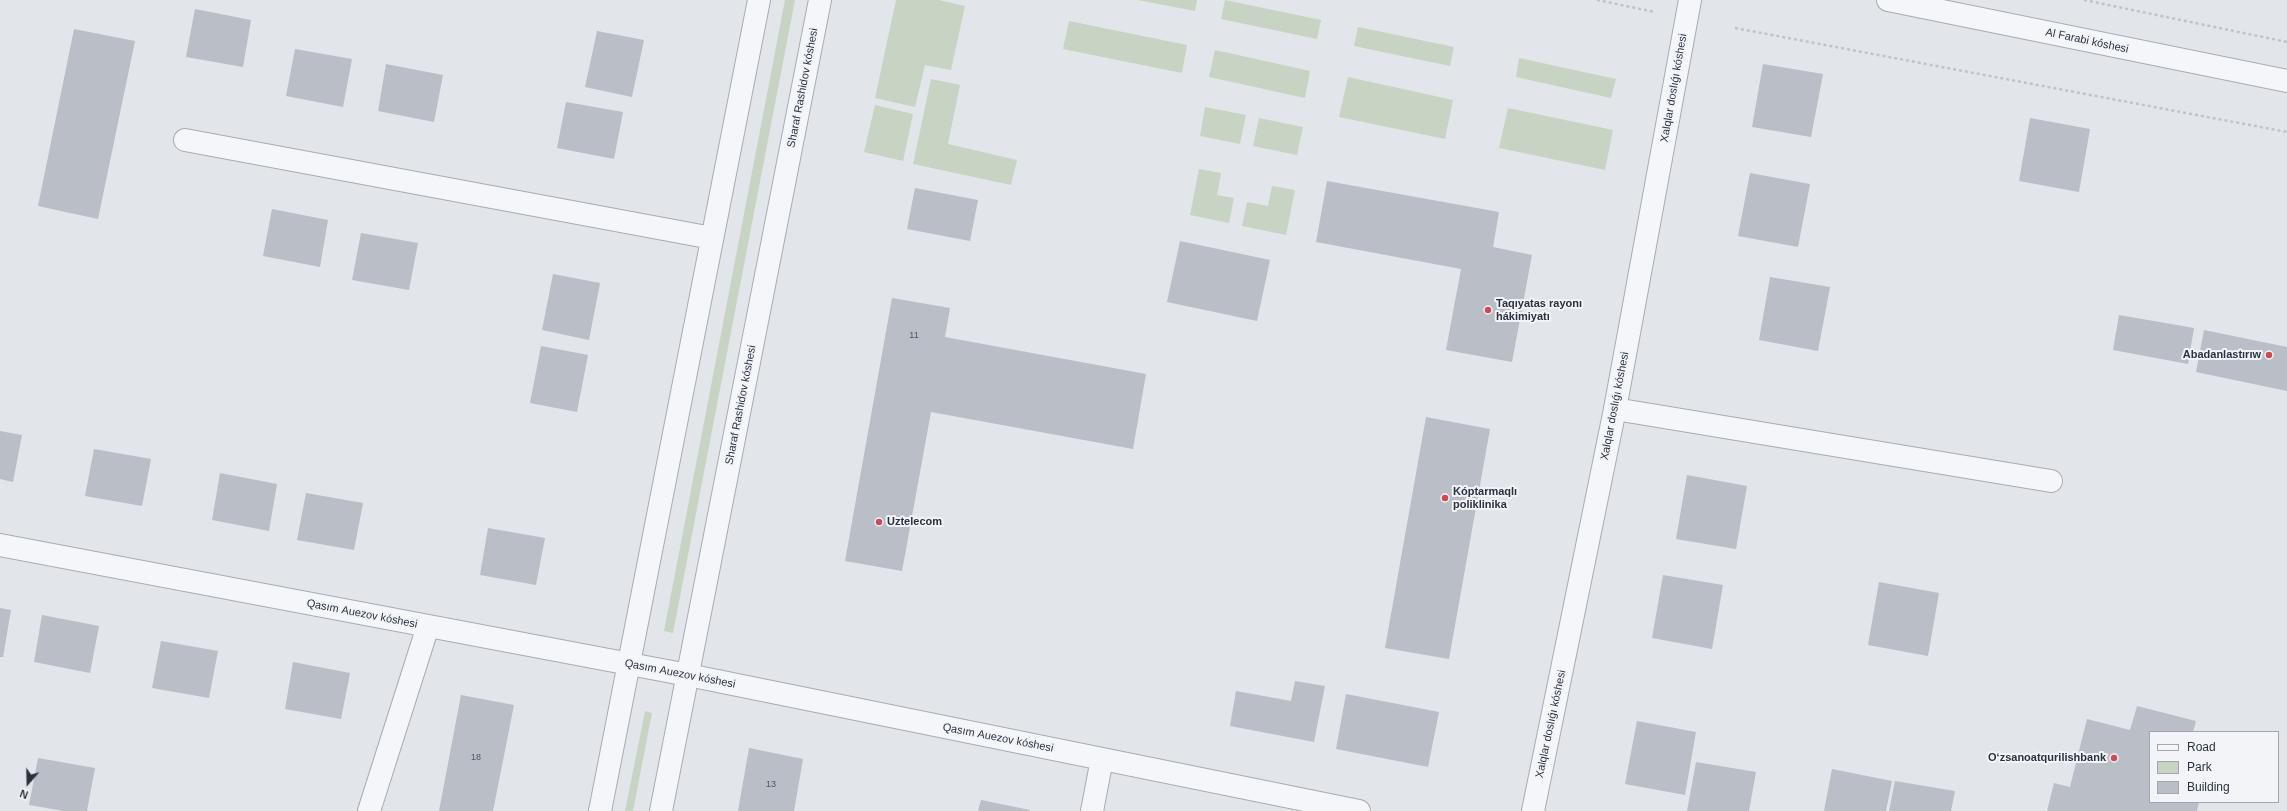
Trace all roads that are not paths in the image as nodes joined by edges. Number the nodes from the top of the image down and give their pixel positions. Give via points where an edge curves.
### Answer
1 (759, 0) edge
2 (820, 0) edge
3 (1690, 0) edge
4 (1888, 0) edge
5 (2287, 81) edge
6 (185, 140) dead end
7 (712, 238) junction
8 (1616, 409) junction
9 (2051, 481) dead end
10 (0, 545) edge
11 (428, 626) junction
12 (628, 664) junction
13 (688, 675) junction
14 (1102, 759) junction
15 (369, 811) edge
16 (600, 811) edge
17 (661, 811) edge
18 (1092, 811) edge
19 (1359, 811) edge
20 (1533, 811) edge

1 - 7 street
2 - 13 street, Sharaf Rashidov kóshesi
3 - 8 street, Xalqlar doslıǵı kóshesi
4 - 5 street, Al Farabi kóshesi
6 - 7 street
7 - 12 street
8 - 9 street
8 - 20 street, Xalqlar doslıǵı kóshesi
10 - 11 street, Qasım Auezov kóshesi
11 - 12 street, Qasım Auezov kóshesi
11 - 15 street
12 - 13 street, Qasım Auezov kóshesi
12 - 16 street
13 - 14 street, Qasım Auezov kóshesi
13 - 17 street, Sharaf Rashidov kóshesi
14 - 18 street
14 - 19 street, Qasım Auezov kóshesi

